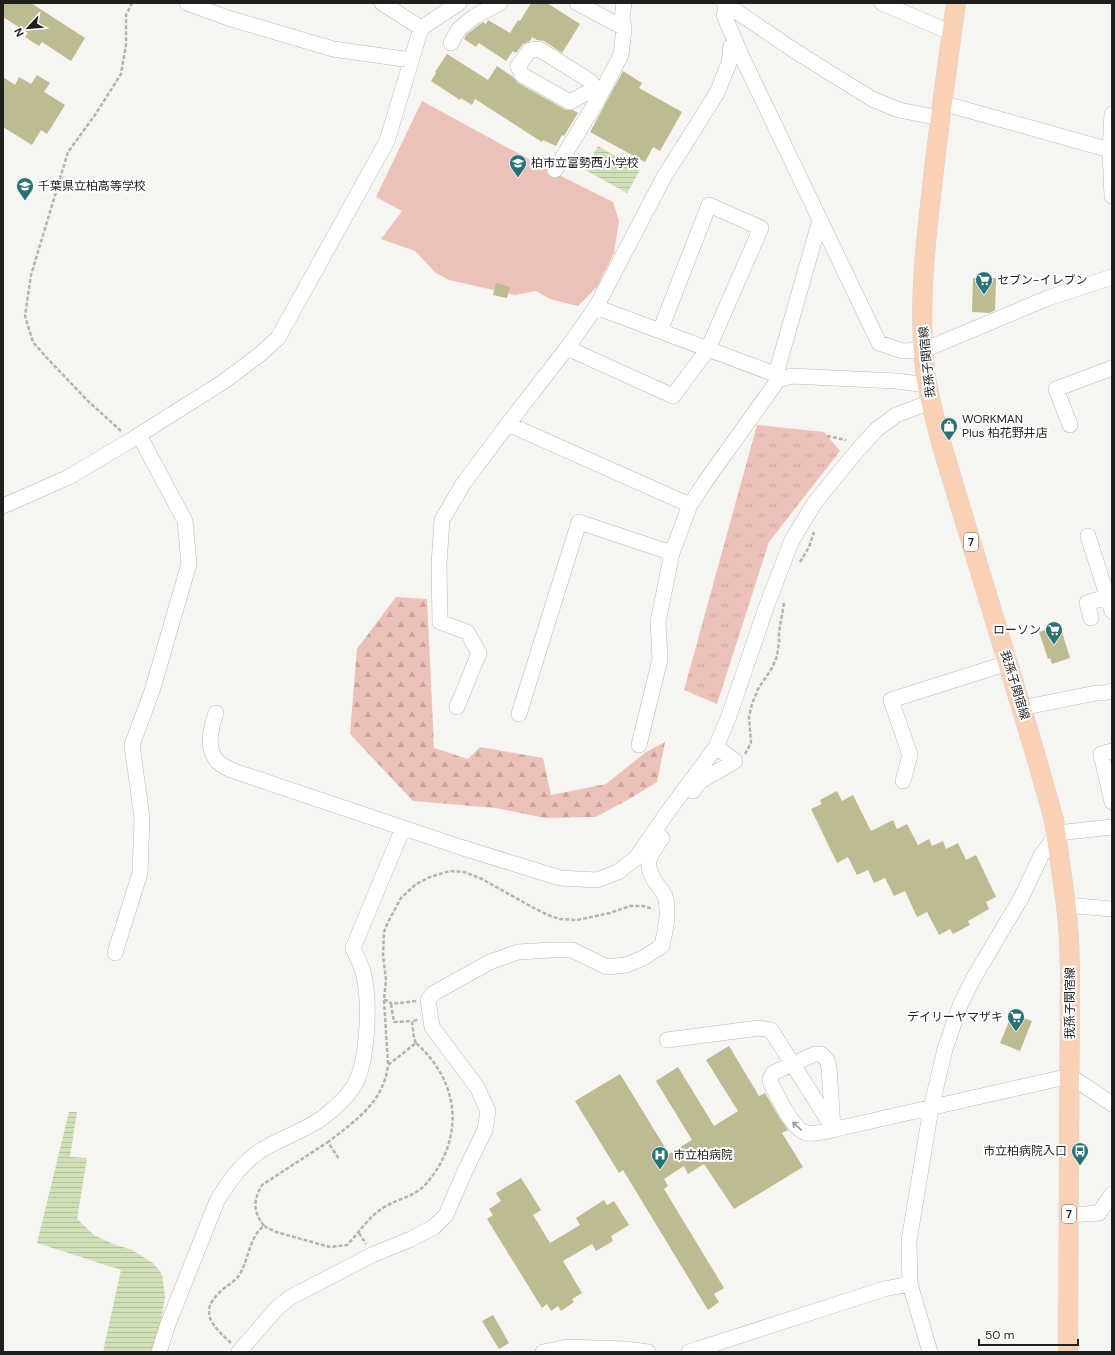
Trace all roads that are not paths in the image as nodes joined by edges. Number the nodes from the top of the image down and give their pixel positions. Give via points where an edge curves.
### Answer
1 (188, 3) edge
2 (382, 3) edge
3 (459, 3) edge
4 (500, 3) edge
5 (577, 3) edge
6 (624, 3) edge
7 (882, 3) edge
8 (956, 3) edge
9 (726, 4) edge
10 (420, 28) junction
11 (624, 28) junction
12 (952, 33) junction
13 (736, 42) junction
14 (451, 43) dead end
15 (411, 60) junction
16 (599, 88) junction
17 (941, 110) junction
18 (1112, 114) edge
19 (1110, 150) junction
20 (555, 170) dead end
21 (1112, 196) edge
22 (820, 220) junction
23 (1112, 277) edge
24 (596, 307) junction
25 (660, 331) junction
26 (568, 348) junction
27 (708, 349) junction
28 (924, 350) junction
29 (1112, 368) edge
30 (780, 376) junction
31 (929, 393) junction
32 (508, 424) junction
33 (1070, 425) dead end
34 (135, 438) junction
35 (690, 505) junction
36 (3, 506) edge
37 (1088, 536) dead end
38 (672, 553) junction
39 (1110, 604) edge
40 (1091, 618) dead end
41 (1008, 663) junction
42 (1112, 691) edge
43 (457, 707) dead end
44 (1022, 708) junction
45 (216, 713) dead end
46 (519, 714) dead end
47 (639, 745) dead end
48 (716, 747) junction
49 (1112, 751) edge
50 (904, 781) dead end
51 (1112, 802) edge
52 (1112, 827) edge
53 (403, 828) junction
54 (1057, 833) junction
55 (1066, 905) junction
56 (1112, 909) edge
57 (115, 953) dead end
58 (667, 1040) dead end
59 (793, 1064) junction
60 (1070, 1076) junction
61 (1112, 1104) edge
62 (931, 1108) junction
63 (833, 1129) junction
64 (1112, 1194) edge
65 (1069, 1215) junction
66 (910, 1284) junction
67 (235, 1347) edge
68 (159, 1352) edge
69 (544, 1352) edge
70 (648, 1352) edge
71 (689, 1352) edge
72 (930, 1352) edge
73 (1068, 1352) edge

1 - 15 street via 228,18 333,49
2 - 10 street
3 - 10 street
4 - 14 street via 475,16 459,29
5 - 11 street
6 - 11 street
7 - 12 street
8 - 12 main road, 我孫子関宿線 / 7
9 - 13 street via 724,15
9 - 17 street via 872,99 899,110
10 - 15 street
11 - 16 street via 621,55
12 - 17 main road, 我孫子関宿線 / 7
13 - 22 street
13 - 24 street via 731,46 730,63 717,93 664,177
15 - 34 street via 387,141 278,338 223,382
16 - 16 street via 570,102 522,75 518,66 530,50 539,48
16 - 20 street
17 - 19 street
17 - 28 main road, 我孫子関宿線 / 7 via 923,277
18 - 19 street
19 - 21 street
22 - 28 street via 879,344 902,351
22 - 30 street
23 - 28 street via 1048,298
24 - 25 street
24 - 26 street
25 - 27 street
25 - 27 street via 709,205 761,228
26 - 27 street via 673,396
26 - 32 street
27 - 30 street
28 - 31 main road, 我孫子関宿線 / 7
29 - 33 street via 1056,389
30 - 31 street via 896,381
30 - 35 street
31 - 41 main road, 我孫子関宿線 / 7 via 944,453
31 - 48 street via 876,430 857,450 816,501 792,540
32 - 35 street
32 - 43 street via 463,484 442,520 439,564 440,622 467,632 479,653
34 - 36 street via 69,477
34 - 57 street via 185,521 188,564 152,691 132,745 142,818 140,873
35 - 38 street
37 - 39 street
38 - 46 street via 579,522
38 - 47 street via 658,622 660,659
39 - 40 street via 1087,603
41 - 44 main road, 我孫子関宿線 / 7
41 - 50 street via 891,700 910,755
42 - 44 street
44 - 54 main road, 我孫子関宿線 / 7
45 - 53 street via 209,738 211,750 218,762 232,770
48 - 53 street via 636,858 618,872 597,880 560,878
48 - 67 street via 735,761 699,782 652,853 648,866 665,896 667,913 662,946 632,963 607,967 572,950 518,952 490,962 434,993 428,1000 432,1027 478,1087 488,1111 485,1130 446,1215 434,1227 372,1255 291,1297
49 - 51 street via 1101,754
52 - 54 street
53 - 68 street via 353,948 364,975 368,1010 362,1064 354,1086 337,1106 321,1119 261,1151 242,1165 228,1182 217,1201
54 - 55 main road, 我孫子関宿線 / 7
54 - 62 street via 1041,856 1021,898 961,1003 945,1049
55 - 56 street
55 - 60 main road, 我孫子関宿線 / 7 via 1070,971
58 - 59 street via 752,1028 771,1030
59 - 63 street
59 - 63 street via 815,1054 821,1054 827,1060
63 -> 59 street via 807,1134 793,1122 770,1079 773,1074
60 - 61 street
60 - 62 street
60 - 65 main road, 我孫子関宿線 / 7
62 - 63 street
62 - 66 street via 909,1241
64 - 65 street via 1099,1213
65 - 73 main road, 我孫子関宿線 / 7
66 - 71 street via 884,1289
66 - 72 street
69 - 70 street via 567,1347

